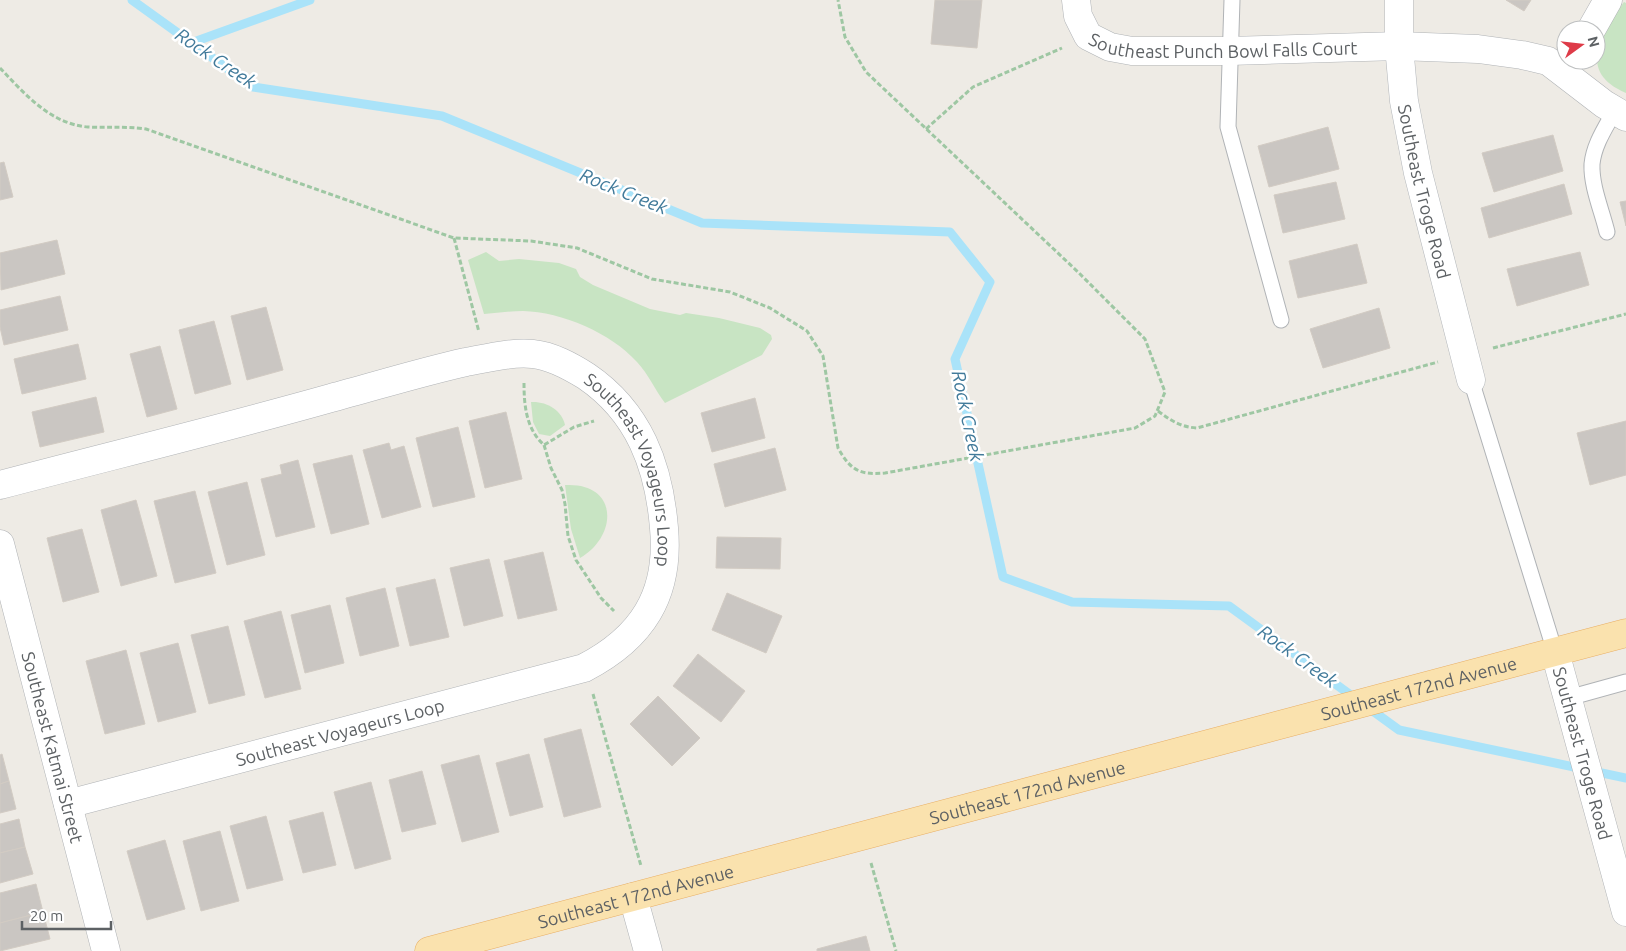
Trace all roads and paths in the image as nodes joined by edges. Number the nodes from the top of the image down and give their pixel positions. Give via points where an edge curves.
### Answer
1 (838, 0) edge
2 (1076, 0) edge
3 (1232, 0) edge
4 (1399, 0) edge
5 (1608, 0) edge
6 (1596, 20) edge
7 (1088, 36) junction
8 (1399, 46) junction
9 (1229, 51) junction
10 (1556, 63) edge
11 (0, 68) edge
12 (1573, 70) edge
13 (1620, 113) edge
14 (926, 129) junction
15 (1607, 232) dead end
16 (454, 238) junction
17 (1626, 314) edge
18 (1281, 320) dead end
19 (524, 355) junction
20 (486, 358) junction
21 (1468, 368) junction
22 (1158, 410) junction
23 (629, 416) junction
24 (544, 445) junction
25 (0, 485) edge
26 (0, 544) edge
27 (635, 632) junction
28 (1626, 633) edge
29 (1555, 652) junction
30 (584, 668) junction
31 (1626, 682) edge
32 (1568, 698) junction
33 (68, 804) junction
34 (863, 836) junction
35 (641, 895) junction
36 (1626, 912) edge
37 (106, 951) edge
38 (429, 951) edge
39 (648, 951) edge
40 (896, 951) edge

1 - 14 path via 845,37 866,72
2 - 7 street, Southeast Punch Bowl Falls Court via 1078,16
3 - 9 lane
4 - 8 street, Southeast Troge Road
5 - 6 street
7 - 9 street, Southeast Punch Bowl Falls Court via 1110,47 1132,51
7 - 14 path via 972,88
8 - 9 street, Southeast Punch Bowl Falls Court
8 - 10 street, Southeast Punch Bowl Falls Court via 1478,50
8 - 21 street, Southeast Troge Road via 1404,101 1418,173
9 - 18 lane via 1228,127
11 - 16 path via 40,108 67,122 86,127 146,129
12 - 13 street, Southeast Punch Bowl Falls Court via 1604,104
13 - 15 lane via 1597,144 1592,164
14 - 22 path via 1145,339 1165,392
16 - 20 path
16 - 22 path via 531,241 576,248 652,279 730,292 770,308 796,323 816,342 826,370 838,448 851,466 861,473 943,463 1135,428 1155,416
17 - 21 path
19 - 20 street, Southeast Voyageurs Loop
19 - 23 street, Southeast Voyageurs Loop via 553,359 574,368 606,391
19 - 24 path via 526,412 536,438
20 - 25 street, Southeast Voyageurs Loop
21 - 22 path via 1196,428 1179,424
21 - 29 lane
23 - 24 path via 581,424
23 - 27 street, Southeast Voyageurs Loop via 651,463 663,512 666,551 661,582 650,610
24 - 27 path via 566,504 568,536 576,560 601,598
26 - 33 street, Southeast Katmai Street
27 - 30 street, Southeast Voyageurs Loop
28 - 29 main road, Southeast 172nd Avenue
29 - 32 street, Southeast Troge Road
29 - 34 main road, Southeast 172nd Avenue
30 - 33 street, Southeast Voyageurs Loop
30 - 35 path via 595,699
31 - 32 lane
32 - 36 street, Southeast Troge Road
33 - 37 street, Southeast Katmai Street
34 - 35 main road, Southeast 172nd Avenue
34 - 40 path
35 - 38 main road, Southeast 172nd Avenue
35 - 39 street

